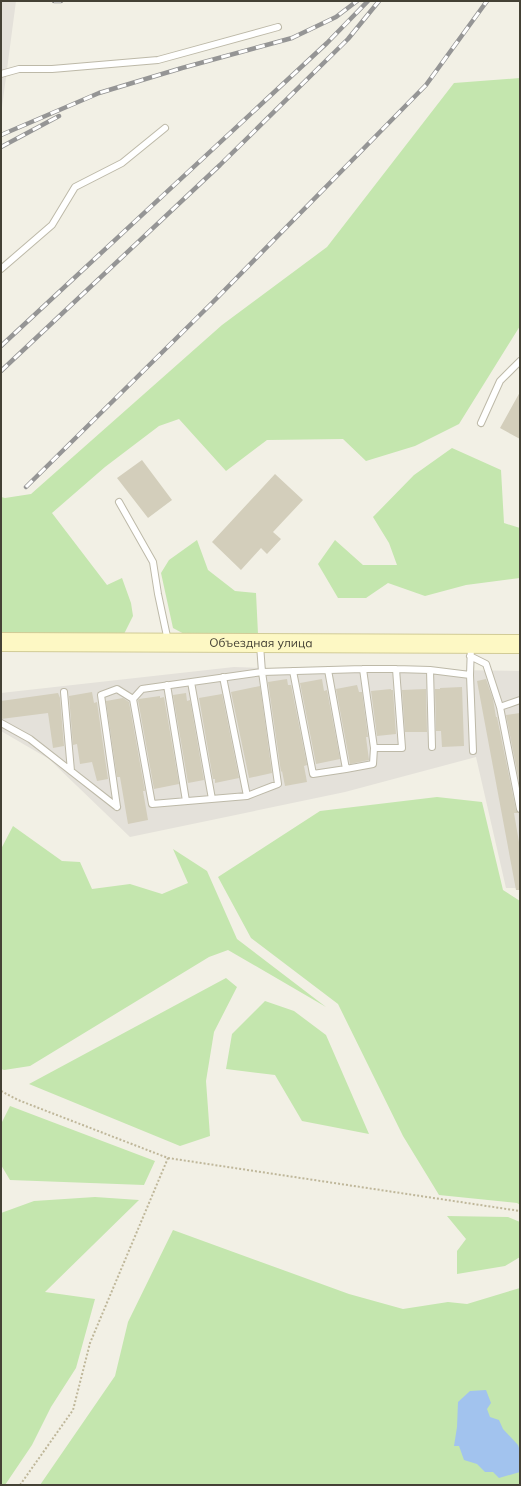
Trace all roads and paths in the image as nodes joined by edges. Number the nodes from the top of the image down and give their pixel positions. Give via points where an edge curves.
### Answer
1 (278, 27) dead end
2 (1, 74) edge
3 (165, 128) dead end
4 (1, 269) edge
5 (520, 361) edge
6 (482, 423) dead end
7 (119, 502) dead end
8 (1, 642) edge
9 (168, 642) junction
10 (259, 643) junction
11 (520, 644) edge
12 (471, 650) junction
13 (363, 669) junction
14 (396, 669) junction
15 (328, 670) junction
16 (430, 670) junction
17 (293, 671) junction
18 (262, 672) junction
19 (470, 675) junction
20 (223, 677) junction
21 (191, 682) junction
22 (166, 685) junction
23 (64, 692) dead end
24 (133, 699) junction
25 (520, 700) edge
26 (500, 707) junction
27 (1, 723) edge
28 (432, 747) dead end
29 (374, 748) junction
30 (473, 751) dead end
31 (346, 769) junction
32 (71, 771) junction
33 (248, 796) junction
34 (212, 799) junction
35 (186, 801) junction
36 (520, 809) edge
37 (1, 1091) edge
38 (168, 1158) junction
39 (520, 1211) edge
40 (20, 1485) edge

1 - 2 lane via 158,60 52,69 19,69
3 - 4 lane via 122,164 75,187 52,225
5 - 6 lane via 500,381
7 - 9 lane via 153,562
8 - 9 main road, Объездная улица
9 - 10 main road, Объездная улица
10 - 12 main road, Объездная улица via 375,644
10 - 18 lane
11 - 12 main road, Объездная улица
12 - 19 lane
12 - 26 lane via 486,664
13 - 14 lane
13 - 15 lane
13 - 29 lane
14 - 16 lane
14 - 29 lane via 402,748
15 - 17 lane
15 - 31 lane
16 - 19 lane
16 - 28 lane
17 - 18 lane
17 - 31 lane via 313,774
18 - 20 lane
18 - 33 lane via 278,784
19 - 30 lane
20 - 21 lane
20 - 33 lane
21 - 22 lane
21 - 34 lane
22 - 24 lane via 142,689
22 - 35 lane
23 - 32 lane
24 - 32 lane via 117,689 101,695 117,807
24 - 35 lane via 152,804
25 - 26 lane
26 - 36 lane
27 - 32 lane via 30,739
29 - 31 lane via 373,764
33 - 34 lane
34 - 35 lane
37 - 38 path via 18,1100
38 - 39 path
38 - 40 path via 90,1343 72,1410

